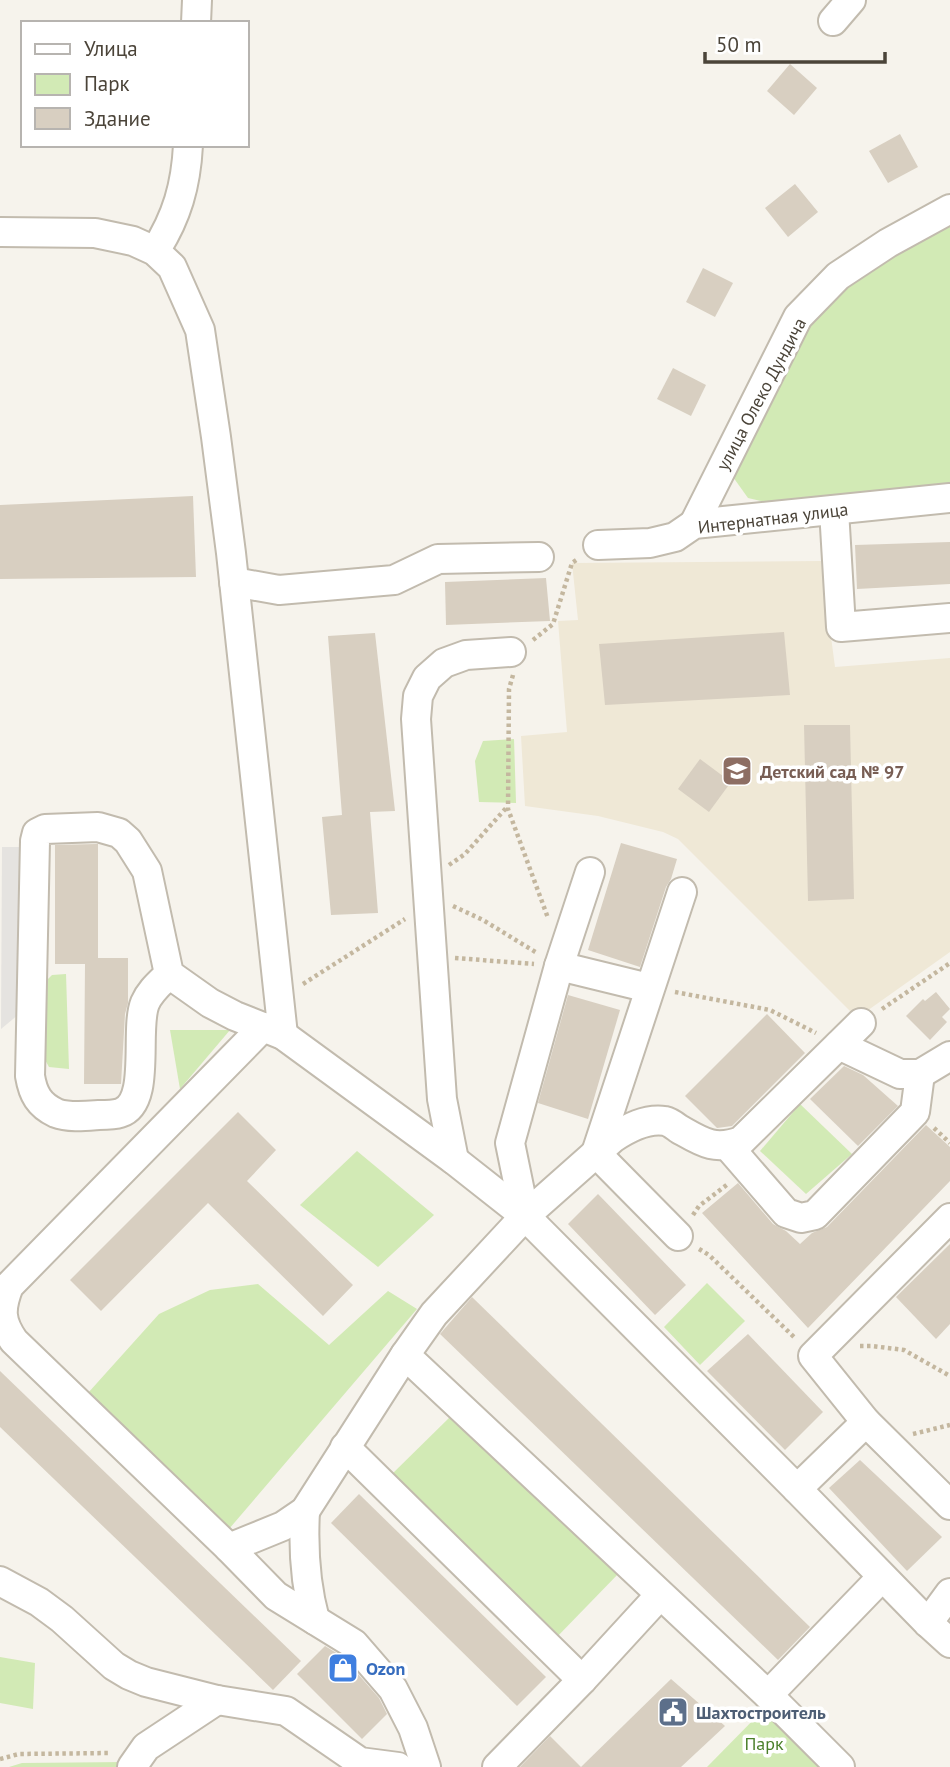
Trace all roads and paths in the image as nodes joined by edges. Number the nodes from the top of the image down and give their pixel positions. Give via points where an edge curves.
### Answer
1 (197, 0) edge
2 (196, 21) edge
3 (188, 147) edge
4 (950, 208) edge
5 (0, 232) edge
6 (155, 251) junction
7 (950, 498) edge
8 (834, 510) junction
9 (694, 524) junction
10 (598, 545) joint
11 (539, 557) dead end
12 (234, 582) junction
13 (950, 618) edge
14 (517, 649) junction
15 (508, 806) junction
16 (590, 872) dead end
17 (428, 888) junction
18 (682, 892) dead end
19 (549, 922) dead end
20 (433, 961) junction
21 (950, 963) edge
22 (559, 966) junction
23 (169, 974) junction
24 (649, 988) junction
25 (279, 1000) junction
26 (861, 1023) joint
27 (273, 1031) junction
28 (839, 1045) junction
29 (950, 1056) edge
30 (920, 1074) junction
31 (596, 1153) junction
32 (735, 1155) junction
33 (454, 1160) junction
34 (525, 1216) junction
35 (950, 1218) edge
36 (678, 1236) junction
37 (818, 1351) junction
38 (405, 1355) junction
39 (950, 1376) edge
40 (866, 1422) junction
41 (345, 1447) junction
42 (797, 1489) junction
43 (950, 1505) edge
44 (304, 1511) junction
45 (229, 1548) junction
46 (882, 1577) junction
47 (0, 1581) edge
48 (950, 1593) edge
49 (660, 1595) junction
50 (316, 1620) junction
51 (928, 1623) junction
52 (950, 1643) edge
53 (582, 1680) junction
54 (768, 1695) junction
55 (217, 1700) junction
56 (139, 1757) edge
57 (0, 1759) edge
58 (398, 1767) edge
59 (426, 1767) edge
60 (497, 1767) edge
61 (840, 1767) edge

1 - 2 street
3 - 6 street via 176,212
4 - 9 street, улица Олеко Дундича via 838,276 798,317
5 - 6 street via 94,233 133,240
6 - 12 street via 172,267 200,330
7 - 8 street, Интернатная улица
8 - 9 street, Интернатная улица
8 - 13 street via 841,627
9 - 10 street, Интернатная улица via 675,537 650,543
10 - 14 path via 572,564 553,624
11 - 12 street via 438,559 394,580 279,590
12 - 25 street
14 - 15 path via 509,689
14 - 17 street via 466,655 444,663 427,678 418,696
15 - 17 path
15 - 19 path
16 - 22 street
17 - 20 street
17 - 22 path
17 - 25 path via 414,914
18 - 24 street
20 - 22 path via 453,958
20 - 33 street via 442,1099
21 - 26 path
22 - 24 street
22 - 34 street via 510,1143
23 - 23 street via 148,871 128,841 98,827 37,832 30,1076 38,1100 62,1115 127,1110 139,1088 145,1003
23 - 27 street via 210,1003
24 - 28 path via 770,1010
24 - 31 street
25 - 27 street
26 - 28 street
27 - 33 street
27 - 45 street via 9,1286 2,1301 4,1330 14,1341
28 - 30 street via 900,1074
28 - 32 street via 741,1141
29 - 30 street
30 - 32 street via 915,1112 815,1215 801,1218 786,1213
31 - 32 street via 626,1129 667,1121 702,1143
31 - 34 street
31 - 36 street
32 - 36 path via 735,1178 699,1206
33 - 34 street
34 - 38 street via 434,1314
34 - 42 street
35 - 37 street
36 - 37 path via 709,1255
37 - 39 path via 872,1346 904,1350
37 - 40 street
38 - 41 street
38 - 49 street
40 - 42 street
40 - 43 street
41 - 44 street
41 - 53 street
42 - 46 street
44 - 45 street via 283,1526
44 - 50 street via 305,1569
45 - 50 street via 276,1596
46 - 51 street
46 - 54 street
47 - 55 street via 39,1602 129,1675
48 - 51 street
49 - 53 street
49 - 54 street
50 - 59 street via 354,1644 393,1689
51 - 52 street
53 - 60 street
54 - 61 street
55 - 56 street
55 - 58 street via 286,1711 360,1762
56 - 57 path via 19,1754

